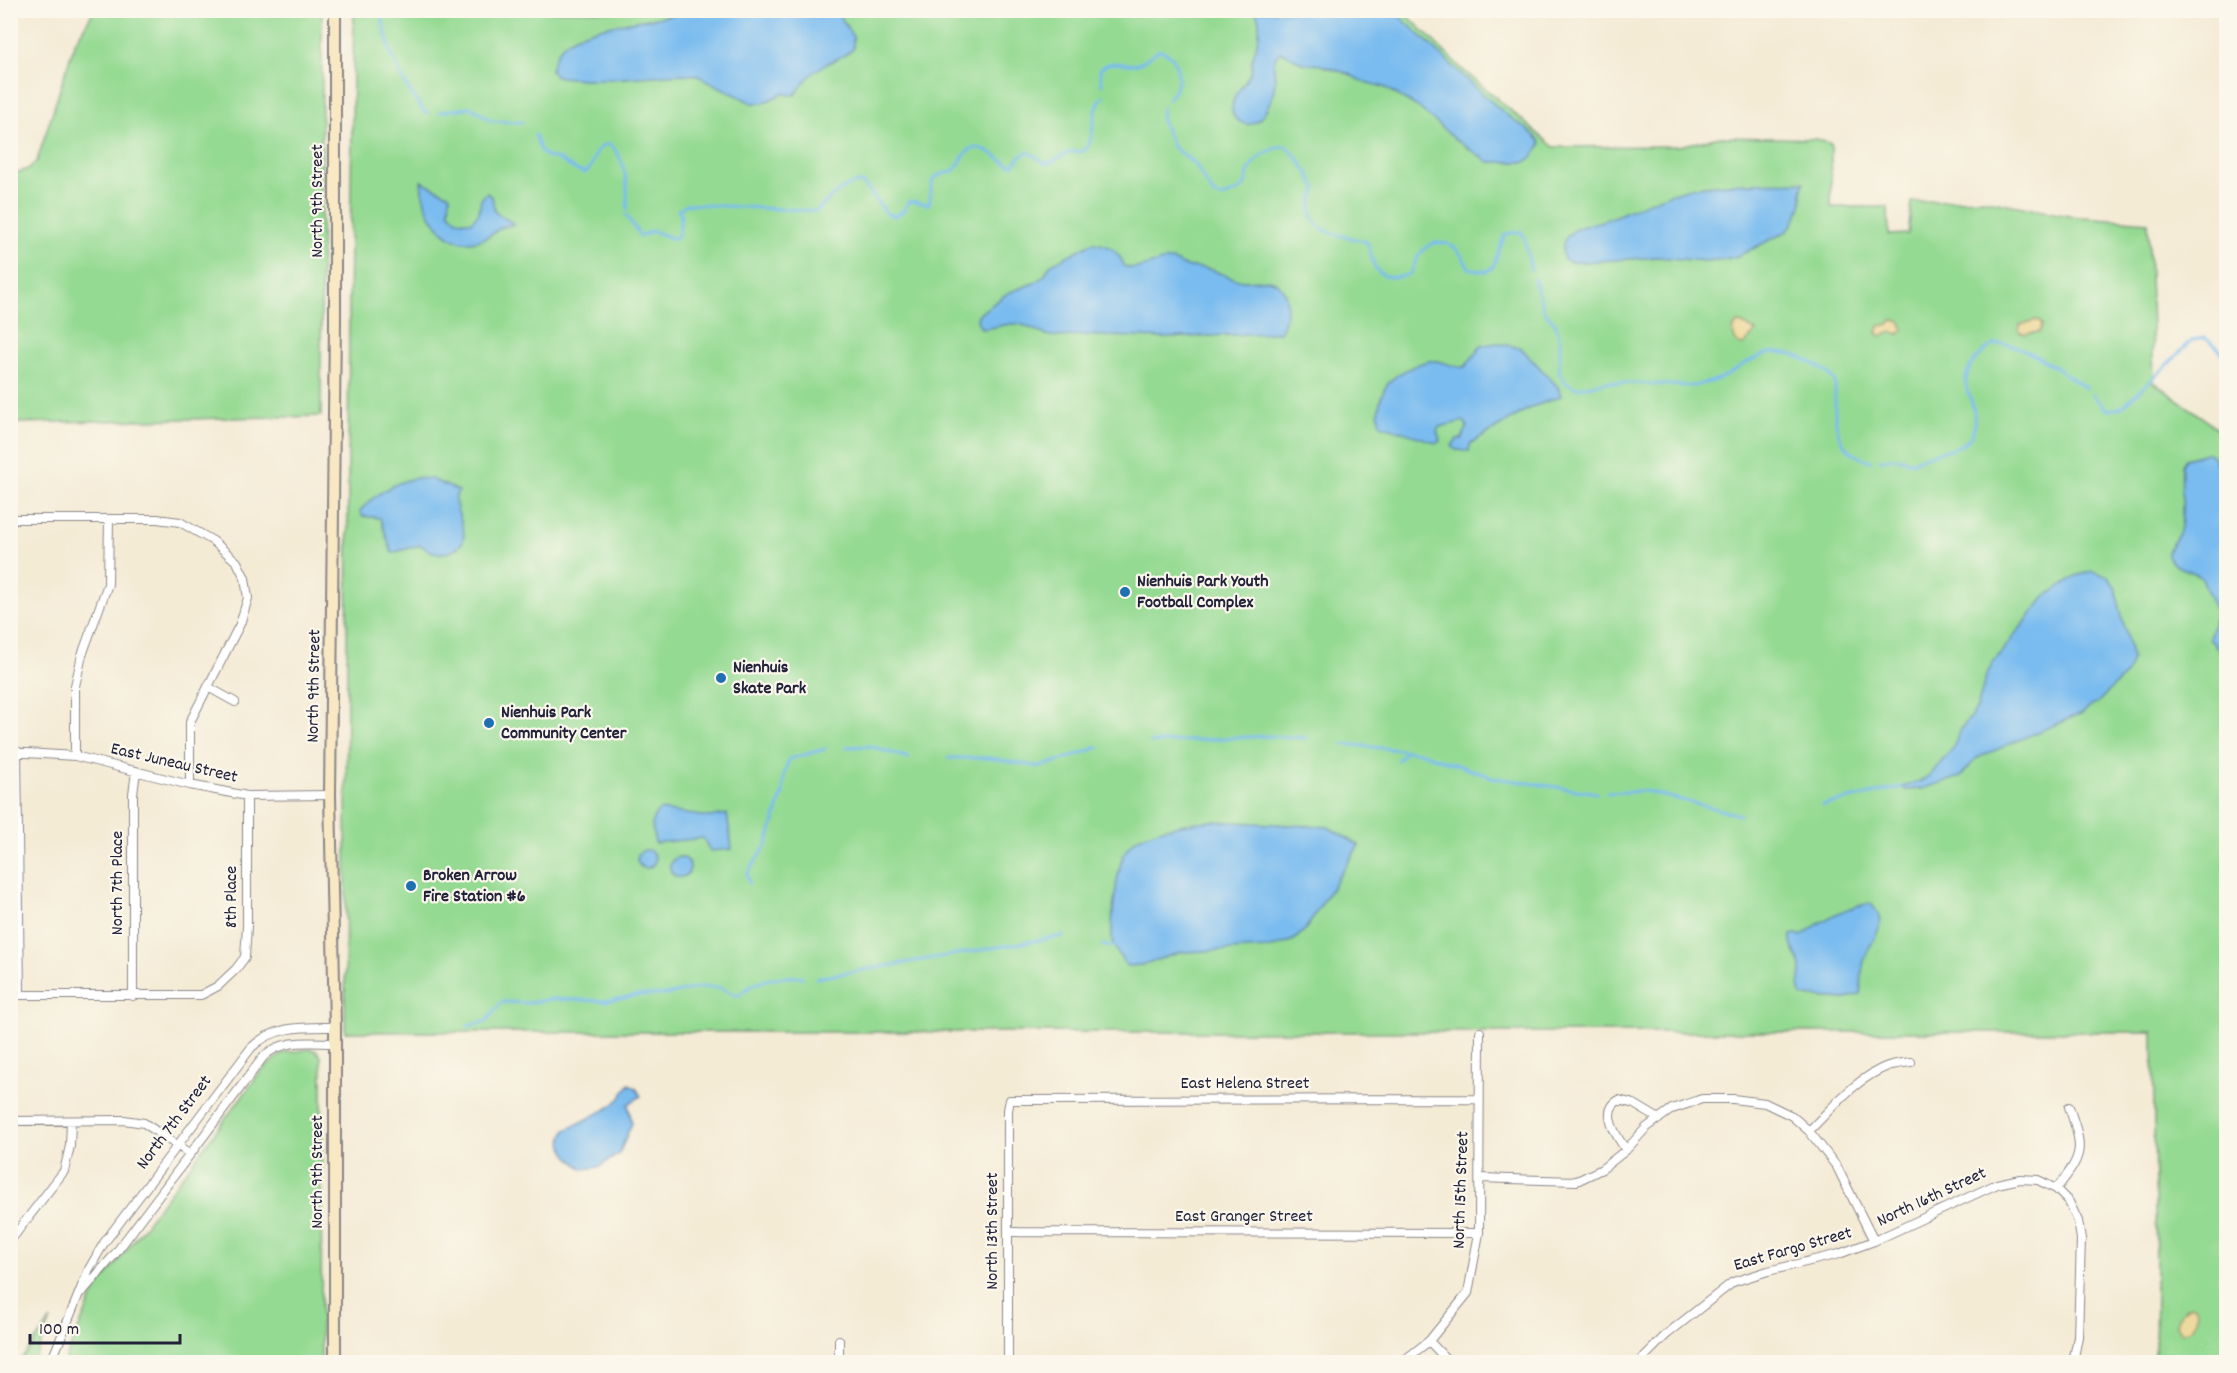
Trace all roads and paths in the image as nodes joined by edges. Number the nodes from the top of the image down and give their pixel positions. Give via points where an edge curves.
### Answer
1 (335, 10) edge
2 (10, 519) edge
3 (109, 520) junction
4 (208, 687) junction
5 (235, 702) dead end
6 (14, 752) edge
7 (75, 756) junction
8 (136, 771) junction
9 (190, 785) junction
10 (330, 795) junction
11 (247, 796) junction
12 (133, 996) junction
13 (335, 1027) junction
14 (1480, 1032) dead end
15 (335, 1043) junction
16 (1911, 1062) dead end
17 (1479, 1099) junction
18 (1010, 1100) joint
19 (2069, 1107) dead end
20 (1659, 1119) junction
21 (10, 1121) edge
22 (71, 1121) junction
23 (1809, 1131) junction
24 (178, 1145) junction
25 (1626, 1150) junction
26 (190, 1155) junction
27 (1480, 1178) junction
28 (2056, 1189) junction
29 (1008, 1232) junction
30 (1479, 1233) junction
31 (10, 1241) edge
32 (1874, 1241) junction
33 (80, 1294) junction
34 (840, 1340) dead end
35 (1429, 1341) junction
36 (51, 1362) edge
37 (334, 1362) edge
38 (839, 1362) edge
39 (1008, 1362) edge
40 (1402, 1362) edge
41 (1449, 1362) edge
42 (1641, 1362) edge
43 (2073, 1362) edge

1 - 10 main road, North 9th Street
2 - 3 street
3 - 4 street via 180,522 213,541 237,562 248,598 240,624
3 - 7 street via 108,584 75,686
4 - 5 street
4 - 9 street via 190,722
6 - 7 street, East Juneau Street
6 - 12 street via 20,995
7 - 8 street, East Juneau Street
8 - 9 street, East Juneau Street
8 - 12 street, North 7th Place
9 - 11 street, East Juneau Street
10 - 11 street, East Juneau Street
10 - 13 main road, North 9th Street
11 - 12 street, 8th Place via 245,957 218,986 201,995
13 - 15 main road, North 9th Street
13 - 24 street, North 7th Street via 282,1029 257,1042
14 - 17 street, North 15th Street
15 - 26 street, North 7th Street via 291,1043 270,1051
15 - 37 main road, North 9th Street
16 - 23 street via 1888,1066 1864,1080
17 - 18 street, East Helena Street
17 - 27 street, North 15th Street
18 - 29 street, North 13th Street
19 - 28 street via 2080,1148 2071,1171
20 - 23 street via 1672,1109 1702,1099 1733,1099 1765,1103 1792,1116
20 - 25 street
20 - 25 street via 1634,1104 1619,1100 1613,1103 1610,1119
21 - 22 street
22 - 24 street via 144,1123
22 - 31 street via 64,1171
23 - 32 street, North 16th Street via 1837,1167
24 - 26 street
24 - 33 street, North 7th Street via 104,1243
25 - 27 street via 1602,1169 1577,1181
26 - 33 street, North 7th Street via 116,1254
27 - 30 street, North 15th Street
28 - 32 street, North 16th Street via 2037,1180 1997,1184
28 - 43 street via 2069,1202 2078,1221 2080,1239 2078,1337
29 - 30 street, East Granger Street
29 - 39 street, North 13th Street
30 - 35 street, North 15th Street via 1468,1293
32 - 42 street, East Fargo Street via 1733,1282 1667,1334
33 - 36 street, North 7th Street
34 - 38 street
35 - 40 street, North 15th Street
35 - 41 street

